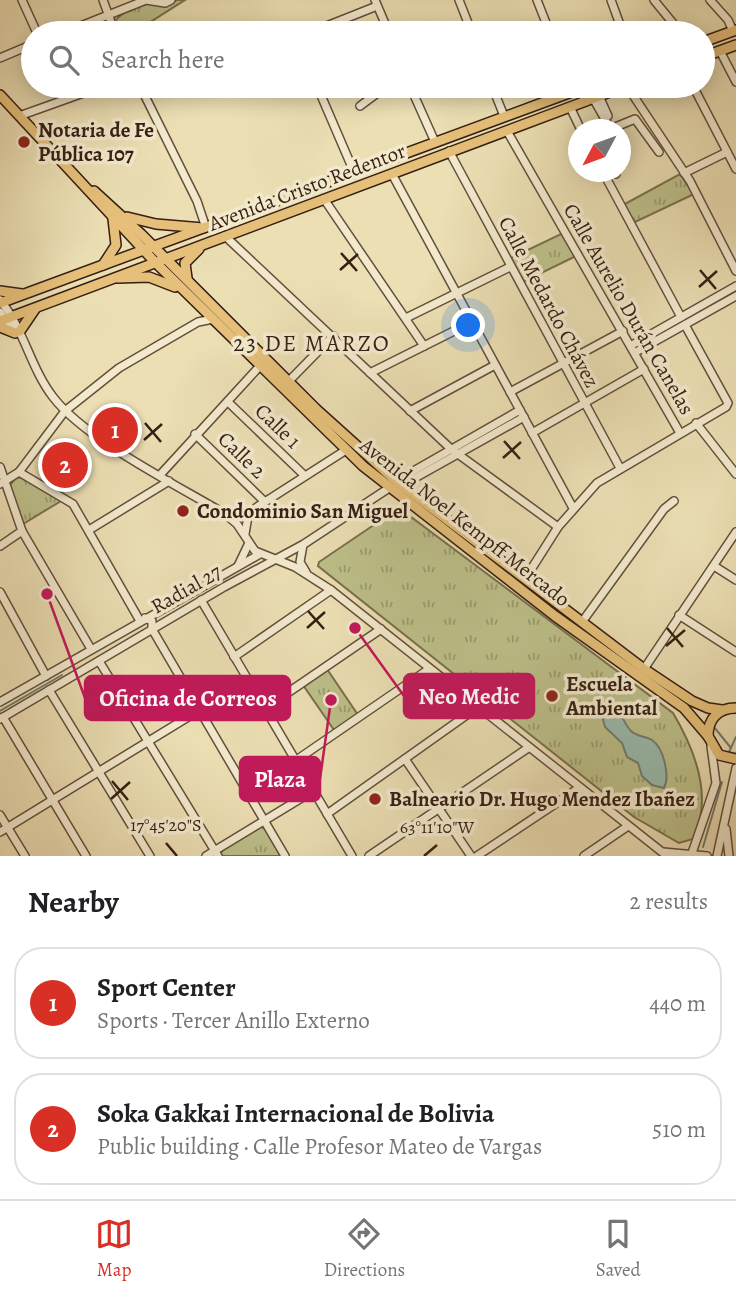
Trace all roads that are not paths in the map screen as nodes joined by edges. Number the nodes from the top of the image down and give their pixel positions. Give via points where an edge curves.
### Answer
1 (22, 0) edge
2 (103, 0) edge
3 (171, 0) edge
4 (459, 0) edge
5 (537, 0) edge
6 (611, 0) edge
7 (654, 0) edge
8 (710, 0) edge
9 (376, 3) edge
10 (110, 17) junction
11 (32, 21) edge
12 (98, 21) edge
13 (111, 21) edge
14 (336, 21) edge
15 (384, 21) edge
16 (467, 21) edge
17 (545, 21) edge
18 (619, 21) edge
19 (671, 21) edge
20 (734, 31) edge
21 (715, 38) edge
22 (736, 45) edge
23 (21, 49) edge
24 (720, 51) junction
25 (715, 53) edge
26 (0, 58) edge
27 (736, 82) edge
28 (0, 93) edge
29 (69, 98) edge
30 (146, 98) edge
31 (322, 98) edge
32 (371, 98) edge
33 (415, 98) edge
34 (497, 98) edge
35 (553, 98) edge
36 (593, 98) edge
37 (596, 98) edge
38 (635, 98) edge
39 (698, 98) edge
40 (544, 102) junction
41 (360, 106) dead end
42 (570, 107) junction
43 (22, 115) junction
44 (504, 116) junction
45 (576, 119) edge
46 (607, 119) edge
47 (631, 120) edge
48 (507, 131) junction
49 (431, 143) junction
50 (449, 151) junction
51 (659, 152) dead end
52 (727, 152) junction
53 (736, 169) edge
54 (354, 172) junction
55 (684, 173) junction
56 (391, 174) junction
57 (608, 182) edge
58 (324, 199) junction
59 (203, 214) junction
60 (117, 217) junction
61 (218, 223) junction
62 (205, 228) junction
63 (226, 236) junction
64 (206, 244) junction
65 (149, 248) junction
66 (164, 257) junction
67 (154, 261) junction
68 (103, 265) junction
69 (510, 267) junction
70 (736, 271) edge
71 (109, 278) junction
72 (190, 282) junction
73 (736, 286) edge
74 (0, 290) edge
75 (186, 292) junction
76 (456, 293) junction
77 (22, 295) junction
78 (736, 296) edge
79 (33, 308) junction
80 (202, 308) junction
81 (3, 313) edge
82 (406, 318) junction
83 (213, 319) junction
84 (683, 321) junction
85 (198, 322) junction
86 (472, 322) junction
87 (623, 331) junction
88 (18, 332) junction
89 (333, 336) junction
90 (424, 346) junction
91 (634, 349) junction
92 (495, 365) junction
93 (562, 365) junction
94 (259, 367) junction
95 (644, 369) junction
96 (370, 373) junction
97 (289, 381) junction
98 (510, 392) junction
99 (228, 402) junction
100 (583, 403) junction
101 (65, 411) junction
102 (410, 411) junction
103 (522, 414) junction
104 (696, 424) junction
105 (331, 429) junction
106 (532, 433) junction
107 (680, 433) junction
108 (195, 434) junction
109 (346, 450) junction
110 (454, 451) junction
111 (0, 467) edge
112 (620, 468) junction
113 (19, 472) junction
114 (736, 474) edge
115 (160, 475) junction
116 (304, 475) junction
117 (169, 481) junction
118 (396, 481) junction
119 (3, 483) edge
120 (388, 488) junction
121 (412, 493) junction
122 (264, 501) junction
123 (674, 501) dead end
124 (573, 508) junction
125 (251, 513) junction
126 (231, 519) junction
127 (558, 527) junction
128 (89, 530) junction
129 (22, 531) junction
130 (736, 532) edge
131 (245, 534) junction
132 (304, 544) junction
133 (248, 545) junction
134 (0, 546) edge
135 (489, 552) junction
136 (260, 554) junction
137 (274, 558) junction
138 (483, 561) junction
139 (714, 566) junction
140 (236, 568) junction
141 (307, 573) junction
142 (525, 579) junction
143 (736, 580) edge
144 (230, 583) junction
145 (331, 590) junction
146 (0, 592) edge
147 (201, 600) junction
148 (160, 609) junction
149 (679, 615) junction
150 (142, 620) junction
151 (165, 622) junction
152 (582, 622) junction
153 (152, 629) junction
154 (381, 629) junction
155 (92, 649) junction
156 (736, 652) edge
157 (234, 657) junction
158 (99, 661) junction
159 (429, 669) junction
160 (644, 669) junction
161 (46, 676) junction
162 (247, 681) junction
163 (49, 690) junction
164 (1, 700) edge
165 (478, 707) junction
166 (736, 708) edge
167 (264, 709) junction
168 (199, 710) junction
169 (722, 710) junction
170 (2, 718) edge
171 (709, 741) junction
172 (150, 743) junction
173 (528, 748) junction
174 (405, 759) junction
175 (736, 759) edge
176 (295, 761) junction
177 (736, 768) edge
178 (100, 773) junction
179 (579, 788) junction
180 (313, 791) junction
181 (54, 801) junction
182 (438, 809) junction
183 (327, 814) junction
184 (0, 815) edge
185 (264, 821) junction
186 (725, 824) junction
187 (628, 826) junction
188 (8, 827) junction
189 (0, 832) edge
190 (216, 853) edge
191 (665, 854) edge
192 (349, 855) edge
193 (25, 856) edge
194 (86, 856) edge
195 (150, 856) edge
196 (206, 856) edge
197 (285, 856) edge
198 (369, 856) edge
199 (471, 856) edge
200 (477, 856) edge
201 (584, 856) edge
202 (691, 856) edge
203 (707, 856) edge
204 (717, 856) edge
205 (729, 856) edge

1 - 11 street
2 - 10 street
3 - 10 street via 165,4 146,0
4 - 16 street
5 - 17 street
6 - 18 street
7 - 19 street
8 - 20 street
9 - 14 street
9 - 15 street
10 - 12 street
10 - 13 street
20 - 21 main road
22 - 24 main road
23 - 26 street
24 - 25 main road
24 - 27 street
28 - 43 main road
28 - 60 main road
29 - 43 street
30 - 59 street
31 - 54 street
32 - 41 street
33 - 49 street
34 - 44 street
35 - 40 main road, Avenida Cristo Redentor
36 - 42 main road, Avenida Cristo Redentor
37 - 46 street
38 - 55 street
39 - 52 street
40 - 44 main road, Avenida Cristo Redentor
40 - 50 main road via 454,141
42 - 45 street
42 - 48 main road, Avenida Cristo Redentor
43 - 60 main road
44 - 49 main road, Avenida Cristo Redentor
47 - 51 street via 635,119
48 - 50 main road, Avenida Cristo Redentor
48 - 87 street, Calle Aurelio Durán Canelas
49 - 54 main road, Avenida Cristo Redentor
49 - 58 main road via 429,153
50 - 56 main road, Avenida Cristo Redentor
50 - 69 street, Calle Medardo Chávez
52 - 53 street
52 - 55 street
54 - 61 main road, Avenida Cristo Redentor
55 - 70 street
56 - 58 main road, Avenida Cristo Redentor
56 - 76 street
57 - 84 street
58 - 63 main road, Avenida Cristo Redentor
58 - 82 street
59 - 61 street
59 - 62 street
60 - 62 main road
60 - 65 main road
60 - 68 main road via 116,244
61 - 62 main road, Avenida Cristo Redentor
62 - 65 main road, Avenida Cristo Redentor
63 - 64 main road, Avenida Cristo Redentor
63 - 89 street
64 - 66 main road, Avenida Cristo Redentor
64 - 72 main road via 185,264
65 - 66 main road, Avenida Noel Kempff Mercado
65 - 67 main road, Avenida Noel Kempff Mercado
65 - 68 main road, Avenida Cristo Redentor
66 - 67 main road, Avenida Cristo Redentor
66 - 72 main road, Avenida Noel Kempff Mercado
67 - 71 main road, Avenida Cristo Redentor
67 - 75 main road, Avenida Noel Kempff Mercado
68 - 77 main road, Avenida Cristo Redentor
69 - 76 street
69 - 93 street, Calle Medardo Chávez
71 - 75 main road via 149,277
71 - 79 main road, Avenida Cristo Redentor
72 - 97 main road, Avenida Noel Kempff Mercado
73 - 84 street
74 - 77 main road
75 - 80 main road, Avenida Noel Kempff Mercado
76 - 82 street
76 - 86 street
77 - 79 main road via 17,306
77 - 81 main road, Avenida Cristo Redentor
78 - 84 street
79 - 81 main road, Avenida Cristo Redentor
79 - 88 main road
80 - 83 main road, Avenida Noel Kempff Mercado
80 - 85 street
81 - 88 main road
81 - 88 street
82 - 90 street
83 - 85 street
83 - 94 main road, Avenida Noel Kempff Mercado
84 - 91 street
84 - 104 street via 728,403
85 - 101 street via 119,368
86 - 90 street
86 - 92 street
87 - 91 street, Calle Aurelio Durán Canelas
87 - 93 street
88 - 101 street via 36,372
89 - 96 street
89 - 97 street
90 - 96 street
91 - 95 street, Calle Aurelio Durán Canelas
92 - 98 street
92 - 102 street
93 - 98 street
93 - 100 street, Calle Medardo Chávez
94 - 99 street
94 - 105 main road, Avenida Noel Kempff Mercado
95 - 100 street
95 - 107 street, Calle Aurelio Durán Canelas
96 - 102 street
97 - 105 main road, Avenida Noel Kempff Mercado
98 - 103 street
99 - 108 street
99 - 116 street, Calle 1
100 - 106 street
100 - 112 street, Calle Medardo Chávez
101 - 113 street
101 - 115 street
102 - 110 street
103 - 106 street
103 - 110 street
104 - 107 street
104 - 114 street
105 - 109 main road, Avenida Noel Kempff Mercado
105 - 118 main road, Avenida Noel Kempff Mercado
106 - 124 street
107 - 112 street
108 - 115 street
108 - 122 street, Calle 2
109 - 116 street
109 - 120 main road, Avenida Noel Kempff Mercado
110 - 118 street
110 - 121 street via 415,478
110 - 127 street
111 - 119 street
112 - 124 street via 597,482
113 - 119 street
113 - 128 street via 69,500
115 - 117 street
116 - 122 street
117 - 126 street
117 - 128 street
118 - 121 main road, Avenida Noel Kempff Mercado
119 - 129 street
120 - 132 street, Radial 27
120 - 138 main road, Avenida Noel Kempff Mercado
121 - 135 main road, Avenida Noel Kempff Mercado
122 - 125 street
123 - 152 street
124 - 127 street
125 - 126 street
125 - 131 street
126 - 131 street
127 - 142 street
128 - 150 street
129 - 134 street
129 - 155 street
130 - 139 street
131 - 133 street
132 - 137 street, Radial 27
132 - 141 street via 300,562
133 - 136 street
133 - 140 street
135 - 138 main road
135 - 142 main road, Avenida Noel Kempff Mercado
136 - 137 street
136 - 140 street, Radial 27
137 - 141 street
137 - 144 street, Radial 27
138 - 171 main road, Avenida Noel Kempff Mercado via 684,709
139 - 143 street
139 - 149 street
140 - 144 street via 238,574
140 - 148 street, Radial 27
141 - 145 street
142 - 152 main road, Avenida Noel Kempff Mercado
144 - 147 street, Radial 27
145 - 154 street
145 - 157 street
146 - 161 street
147 - 151 street, Radial 27
147 - 157 street
148 - 150 street, Radial 27
148 - 151 street via 157,617
149 - 156 street
149 - 160 street
150 - 153 street via 152,621
150 - 155 street, Radial 27
151 - 153 street, Radial 27
152 - 160 main road, Avenida Noel Kempff Mercado
153 - 158 street, Radial 27
153 - 168 street
154 - 159 street
154 - 167 street
155 - 161 street, Radial 27
157 - 162 street
158 - 163 street, Radial 27
158 - 172 street
159 - 165 street
159 - 176 street
160 - 169 main road, Avenida Noel Kempff Mercado via 692,701
161 - 164 street, Radial 27
162 - 167 street
162 - 168 street
163 - 170 street, Radial 27
163 - 178 street
165 - 173 street
165 - 174 street
166 - 169 main road
167 - 176 street
168 - 172 street
168 - 185 street
169 - 171 main road via 711,721
170 - 181 street
171 - 175 main road via 724,758
171 - 202 street via 716,783
172 - 178 street
172 - 190 street
173 - 179 street
173 - 182 street
174 - 182 street
174 - 183 street
176 - 180 street
177 - 186 street
178 - 181 street
178 - 195 street
179 - 187 street
179 - 200 street
180 - 183 street
180 - 185 street
181 - 188 street
181 - 194 street
182 - 198 street
182 - 199 street
183 - 192 street
184 - 188 street
185 - 190 street
185 - 197 street
186 - 204 street
186 - 205 street
187 - 191 street
187 - 201 street
188 - 189 street
188 - 193 street
190 - 196 street
191 - 202 street
202 - 203 street

